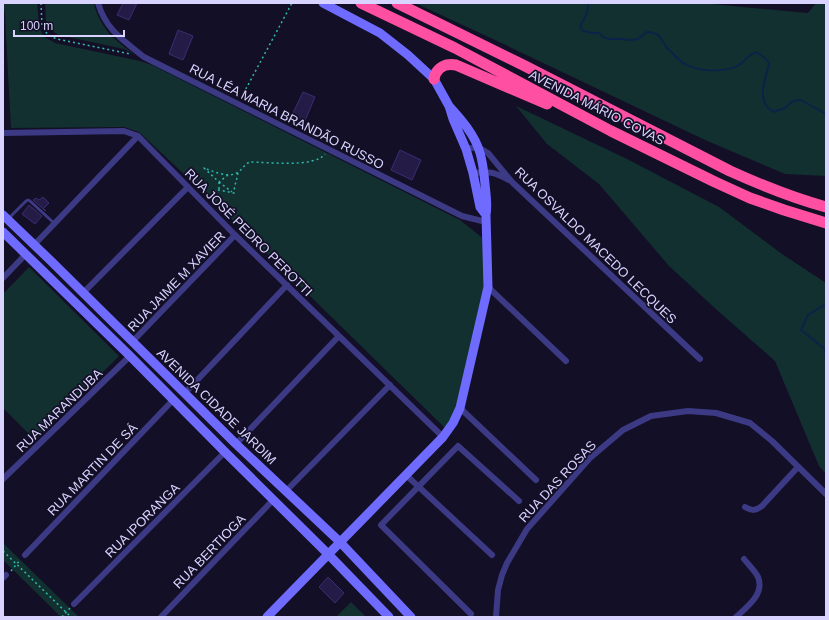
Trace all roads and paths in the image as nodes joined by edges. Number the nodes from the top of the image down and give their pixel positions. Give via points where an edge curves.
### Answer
1 (41, 3) edge
2 (98, 3) edge
3 (292, 3) edge
4 (323, 3) edge
5 (361, 3) edge
6 (397, 3) edge
7 (134, 55) dead end
8 (434, 79) junction
9 (238, 103) junction
10 (448, 106) junction
11 (611, 131) junction
12 (3, 133) edge
13 (138, 136) junction
14 (478, 147) junction
15 (466, 149) junction
16 (326, 152) dead end
17 (238, 172) junction
18 (484, 172) junction
19 (473, 173) junction
20 (228, 175) junction
21 (219, 182) junction
22 (512, 182) junction
23 (188, 187) junction
24 (219, 190) junction
25 (234, 193) junction
26 (204, 202) junction
27 (826, 207) edge
28 (6, 217) edge
29 (486, 219) junction
30 (826, 223) edge
31 (55, 224) junction
32 (3, 232) edge
33 (235, 235) junction
34 (34, 245) junction
35 (26, 254) junction
36 (52, 261) junction
37 (42, 270) junction
38 (3, 278) edge
39 (287, 285) junction
40 (488, 287) junction
41 (83, 293) junction
42 (339, 336) junction
43 (132, 342) junction
44 (130, 356) junction
45 (700, 359) dead end
46 (566, 361) dead end
47 (390, 385) junction
48 (185, 393) junction
49 (174, 400) junction
50 (460, 408) junction
51 (443, 437) junction
52 (236, 444) junction
53 (225, 452) junction
54 (256, 463) junction
55 (798, 467) junction
56 (246, 473) junction
57 (406, 475) junction
58 (3, 479) edge
59 (536, 480) dead end
60 (418, 486) junction
61 (286, 491) junction
62 (826, 494) edge
63 (273, 500) junction
64 (519, 501) dead end
65 (745, 507) dead end
66 (340, 542) junction
67 (3, 551) edge
68 (328, 554) junction
69 (25, 555) joint
70 (492, 555) dead end
71 (744, 559) dead end
72 (17, 565) junction
73 (5, 576) edge
74 (74, 604) joint
75 (66, 613) junction
76 (470, 614) dead end
77 (62, 617) edge
78 (71, 617) edge
79 (161, 617) edge
80 (266, 617) edge
81 (389, 617) edge
82 (411, 617) edge
83 (496, 617) edge
84 (736, 617) edge

1 - 7 path via 42,26 48,34 57,39
2 - 9 street, RUA LÉA MARIA BRANDÃO RUSSO via 101,14 109,26 144,57
3 - 9 path
4 - 8 main road via 380,33
5 - 11 highway, AVENIDA MÁRIO COVAS via 455,48
6 - 27 highway, AVENIDA MÁRIO COVAS via 730,171
8 - 10 main road
8 - 11 highway via 439,68 444,65 456,65
9 - 29 street, RUA LÉA MARIA BRANDÃO RUSSO via 462,216
10 - 14 main road via 458,116
10 - 15 main road
11 - 30 highway, AVENIDA MÁRIO COVAS via 750,198
12 - 13 street via 124,131
13 - 23 street, RUA JOSÉ PEDRO PEROTTI
13 - 31 street
14 - 15 street
14 - 18 main road
14 - 22 street, RUA OSVALDO MACEDO LECQUES via 488,153
15 - 19 main road
16 - 17 path via 323,156 303,162 250,162
17 - 20 path
17 - 25 path
18 - 19 street
18 - 22 street via 497,174
18 - 29 main road via 488,205
19 - 29 main road via 480,207
20 - 21 path
20 - 21 path via 204,168
21 - 24 path
21 - 25 path
22 - 45 street, RUA OSVALDO MACEDO LECQUES
23 - 26 street, RUA JOSÉ PEDRO PEROTTI
23 - 41 street
24 - 25 path
24 - 26 path via 215,190 212,197
26 - 33 street, RUA JOSÉ PEDRO PEROTTI
28 - 31 lane via 28,200
28 - 34 main road, AVENIDA CIDADE JARDIM
29 - 40 main road
31 - 34 street
32 - 35 main road, AVENIDA CIDADE JARDIM
33 - 39 street, RUA JOSÉ PEDRO PEROTTI
33 - 43 street, RUA JAIME M XAVIER
34 - 36 main road, AVENIDA CIDADE JARDIM
35 - 37 main road, AVENIDA CIDADE JARDIM
35 - 38 street
36 - 37 main road
36 - 41 main road, AVENIDA CIDADE JARDIM
37 - 44 main road, AVENIDA CIDADE JARDIM
39 - 42 street, RUA JOSÉ PEDRO PEROTTI
39 - 48 street
40 - 46 street
40 - 50 main road
41 - 43 main road, AVENIDA CIDADE JARDIM
42 - 47 street, RUA JOSÉ PEDRO PEROTTI
42 - 52 street
43 - 48 main road, AVENIDA CIDADE JARDIM
44 - 49 main road, AVENIDA CIDADE JARDIM
44 - 58 street, RUA MARANDUBA
47 - 51 street, RUA JOSÉ PEDRO PEROTTI
47 - 61 street
48 - 52 main road, AVENIDA CIDADE JARDIM
49 - 53 main road, AVENIDA CIDADE JARDIM
49 - 69 street, RUA MARTIN DE SÁ
50 - 51 main road
50 - 59 street
51 - 57 main road
52 - 54 main road, AVENIDA CIDADE JARDIM
53 - 56 main road, AVENIDA CIDADE JARDIM
53 - 74 street, RUA IPORANGA
54 - 56 main road
54 - 61 main road, AVENIDA CIDADE JARDIM
55 - 62 street, RUA DAS ROSAS
55 - 65 street via 762,506 754,510
55 - 83 street, RUA DAS ROSAS via 750,423 716,413 688,411 651,416 623,430 590,458 527,529 502,575
56 - 63 main road, AVENIDA CIDADE JARDIM
57 - 60 street
57 - 66 main road
60 - 64 street via 458,446
60 - 70 street
60 - 76 street via 380,525
61 - 66 main road, AVENIDA CIDADE JARDIM
63 - 68 main road, AVENIDA CIDADE JARDIM
63 - 79 street, RUA BERTIOGA
66 - 68 main road
66 - 82 main road, AVENIDA CIDADE JARDIM
67 - 72 path
68 - 80 main road
68 - 81 main road, AVENIDA CIDADE JARDIM
69 - 72 path
71 - 84 street via 758,577 760,588 753,601
72 - 73 path
72 - 75 path
74 - 75 path
75 - 77 path
75 - 78 path

